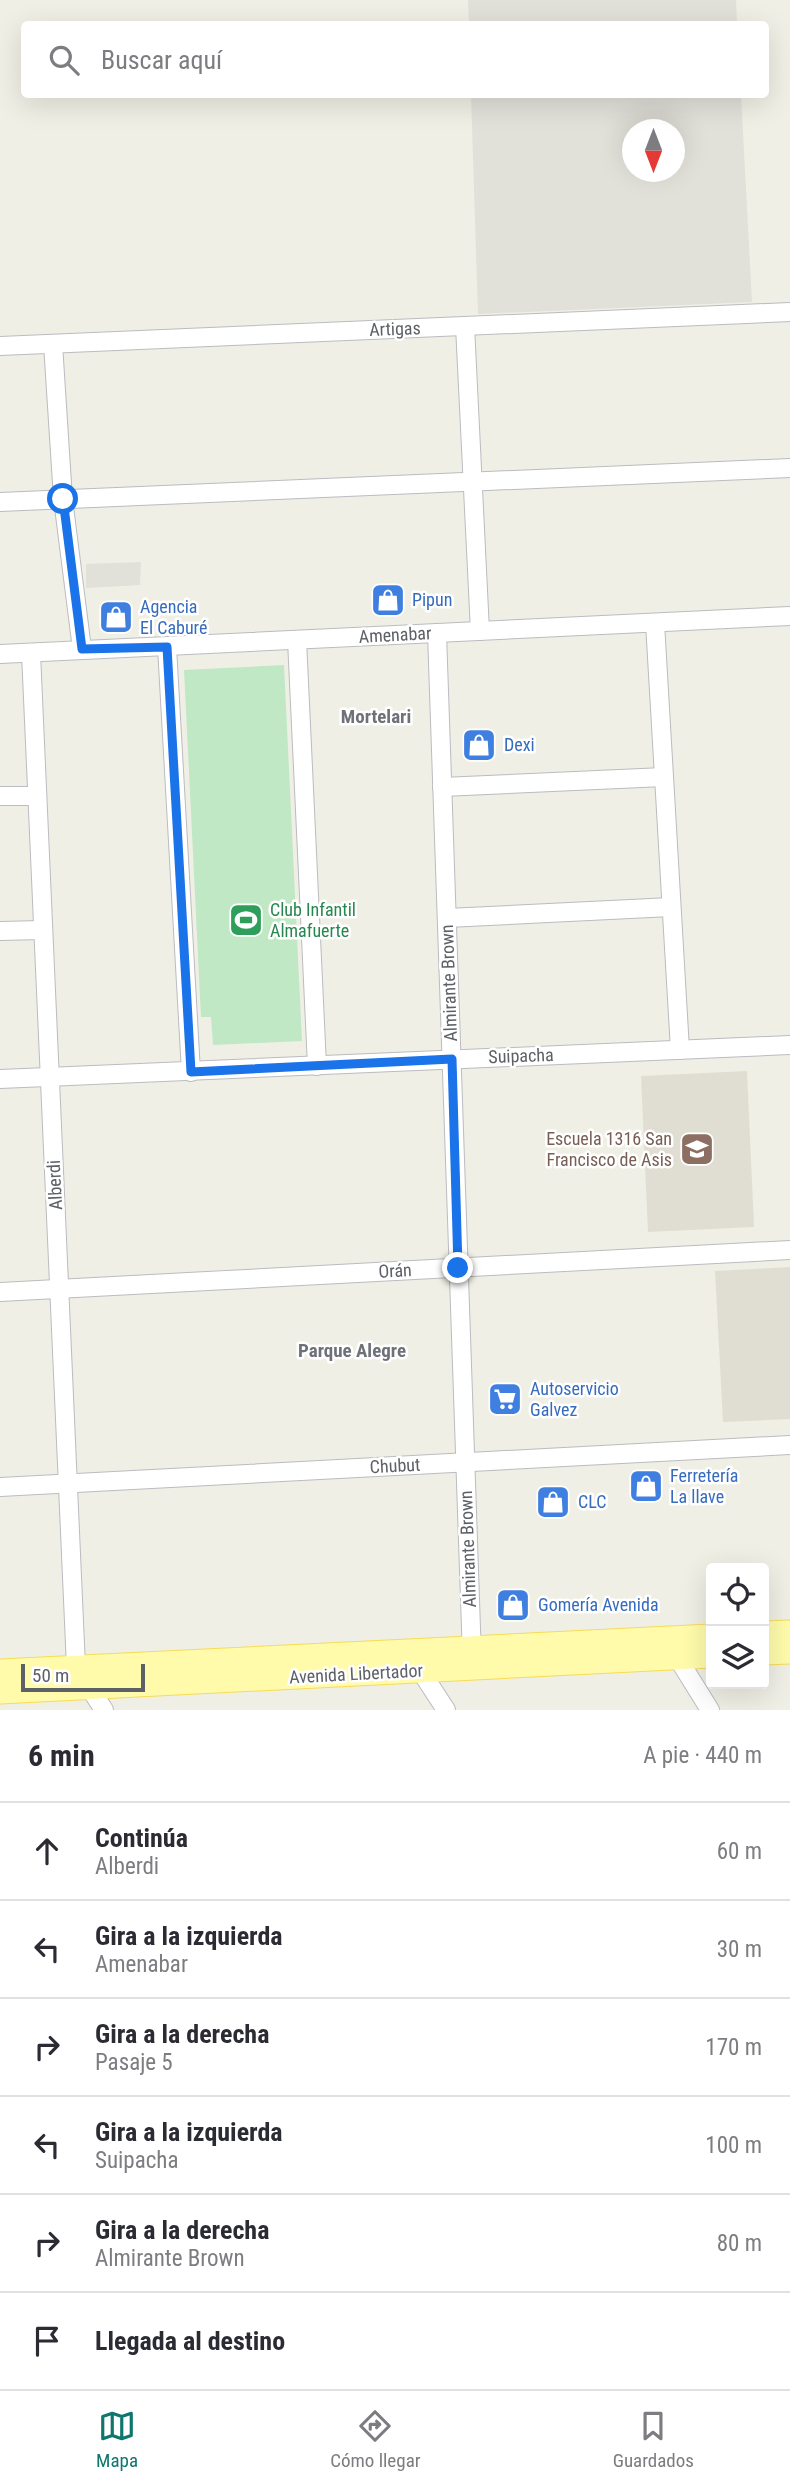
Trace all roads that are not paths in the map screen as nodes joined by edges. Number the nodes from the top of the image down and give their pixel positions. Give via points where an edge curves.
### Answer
1 (790, 312) edge
2 (465, 326) junction
3 (53, 344) junction
4 (0, 346) edge
5 (790, 468) edge
6 (472, 481) junction
7 (63, 499) junction
8 (0, 502) edge
9 (790, 616) edge
10 (655, 623) junction
11 (480, 631) junction
12 (437, 633) junction
13 (297, 640) junction
14 (167, 647) junction
15 (82, 649) junction
16 (31, 653) junction
17 (0, 654) edge
18 (664, 777) junction
19 (442, 787) junction
20 (0, 796) edge
21 (37, 796) junction
22 (671, 907) junction
23 (447, 918) junction
24 (43, 930) junction
25 (0, 931) edge
26 (790, 1045) edge
27 (680, 1050) junction
28 (452, 1059) junction
29 (317, 1066) junction
30 (191, 1072) junction
31 (50, 1077) junction
32 (0, 1079) edge
33 (790, 1250) edge
34 (458, 1268) junction
35 (59, 1289) junction
36 (0, 1292) edge
37 (790, 1444) edge
38 (465, 1462) junction
39 (68, 1483) junction
40 (0, 1487) edge
41 (790, 1632) edge
42 (769, 1633) edge
43 (706, 1636) edge
44 (790, 1651) edge
45 (769, 1653) edge
46 (706, 1656) edge
47 (677, 1657) junction
48 (472, 1658) junction
49 (419, 1660) junction
50 (76, 1667) junction
51 (0, 1671) edge
52 (89, 1687) junction
53 (0, 1692) edge
54 (104, 1710) edge
55 (446, 1710) edge
56 (710, 1710) edge

1 - 2 street, Artigas
2 - 3 street, Artigas
2 - 6 street
3 - 4 street, Artigas
3 - 7 street
5 - 6 street
6 - 7 street
6 - 11 street
7 - 8 street
7 - 15 street
9 - 10 street, Amenabar
10 - 11 street, Amenabar
10 - 18 street
11 - 12 street, Amenabar
12 - 13 street, Amenabar
12 - 19 street, Almirante Brown
13 - 14 street, Amenabar
13 - 29 street
14 - 15 street, Amenabar
14 - 30 street
15 - 16 street, Amenabar
16 - 17 street, Amenabar
16 - 21 street, Alberdi
18 - 19 street
18 - 22 street
19 - 23 street, Almirante Brown
20 - 21 street
21 - 24 street, Alberdi
22 - 23 street
22 - 27 street
23 - 28 street, Almirante Brown
24 - 25 street
24 - 31 street, Alberdi
26 - 27 street, Suipacha
27 - 28 street, Suipacha
28 - 29 street, Suipacha
28 - 34 street, Almirante Brown
29 - 30 street, Suipacha
30 - 31 street, Suipacha
31 - 32 street, Suipacha
31 - 35 street, Alberdi
33 - 34 street, Orán
34 - 35 street, Orán
34 - 38 street, Almirante Brown
35 - 36 street, Orán
35 - 39 street, Alberdi
37 - 38 street, Chubut
38 - 39 street, Chubut
38 - 48 street, Almirante Brown
39 - 40 street, Chubut
39 - 50 street, Alberdi
41 - 42 main road
43 - 48 main road, Avenida Libertador
44 - 45 main road
46 - 47 main road, Avenida Libertador
47 - 48 main road, Avenida Libertador
47 - 56 street
48 - 49 main road, Avenida Libertador
49 - 50 main road, Avenida Libertador
49 - 52 main road, Avenida Libertador
49 - 55 street
50 - 51 main road, Avenida Libertador
50 - 52 street
52 - 53 main road, Avenida Libertador
52 - 54 street

